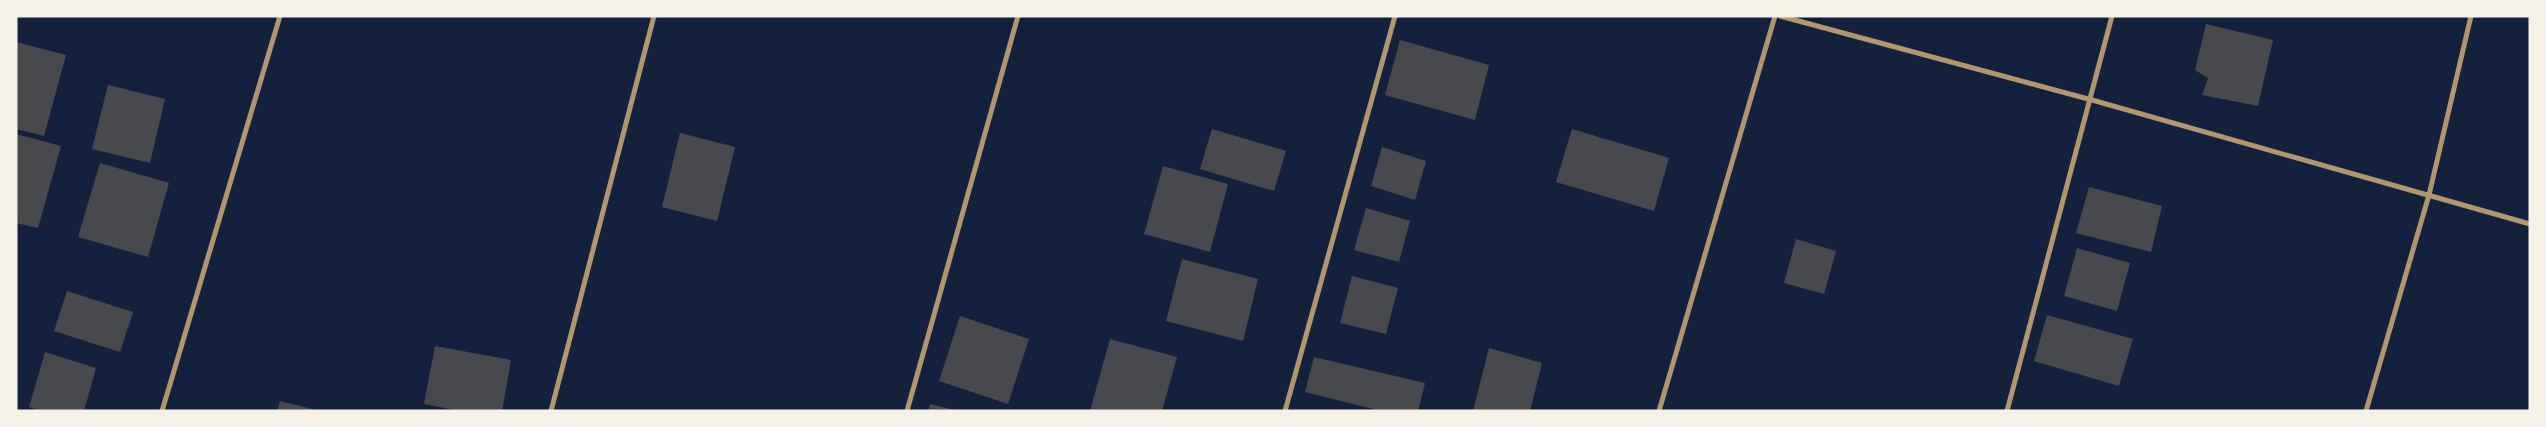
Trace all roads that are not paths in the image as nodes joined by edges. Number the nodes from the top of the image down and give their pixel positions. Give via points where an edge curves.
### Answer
1 (280, 16) edge
2 (654, 16) edge
3 (1018, 16) edge
4 (1395, 16) edge
5 (1776, 16) edge
6 (1780, 16) edge
7 (2112, 16) edge
8 (2471, 16) edge
9 (2092, 100) junction
10 (2429, 195) junction
11 (2530, 224) edge
12 (162, 411) edge
13 (551, 411) edge
14 (907, 411) edge
15 (1285, 411) edge
16 (1659, 411) edge
17 (2007, 411) edge
18 (2366, 411) edge

1 - 12 street
2 - 13 street
3 - 14 street
4 - 15 street
5 - 16 street
6 - 9 street
7 - 9 street
8 - 10 street
9 - 10 street
9 - 17 street
10 - 11 street
10 - 18 street

